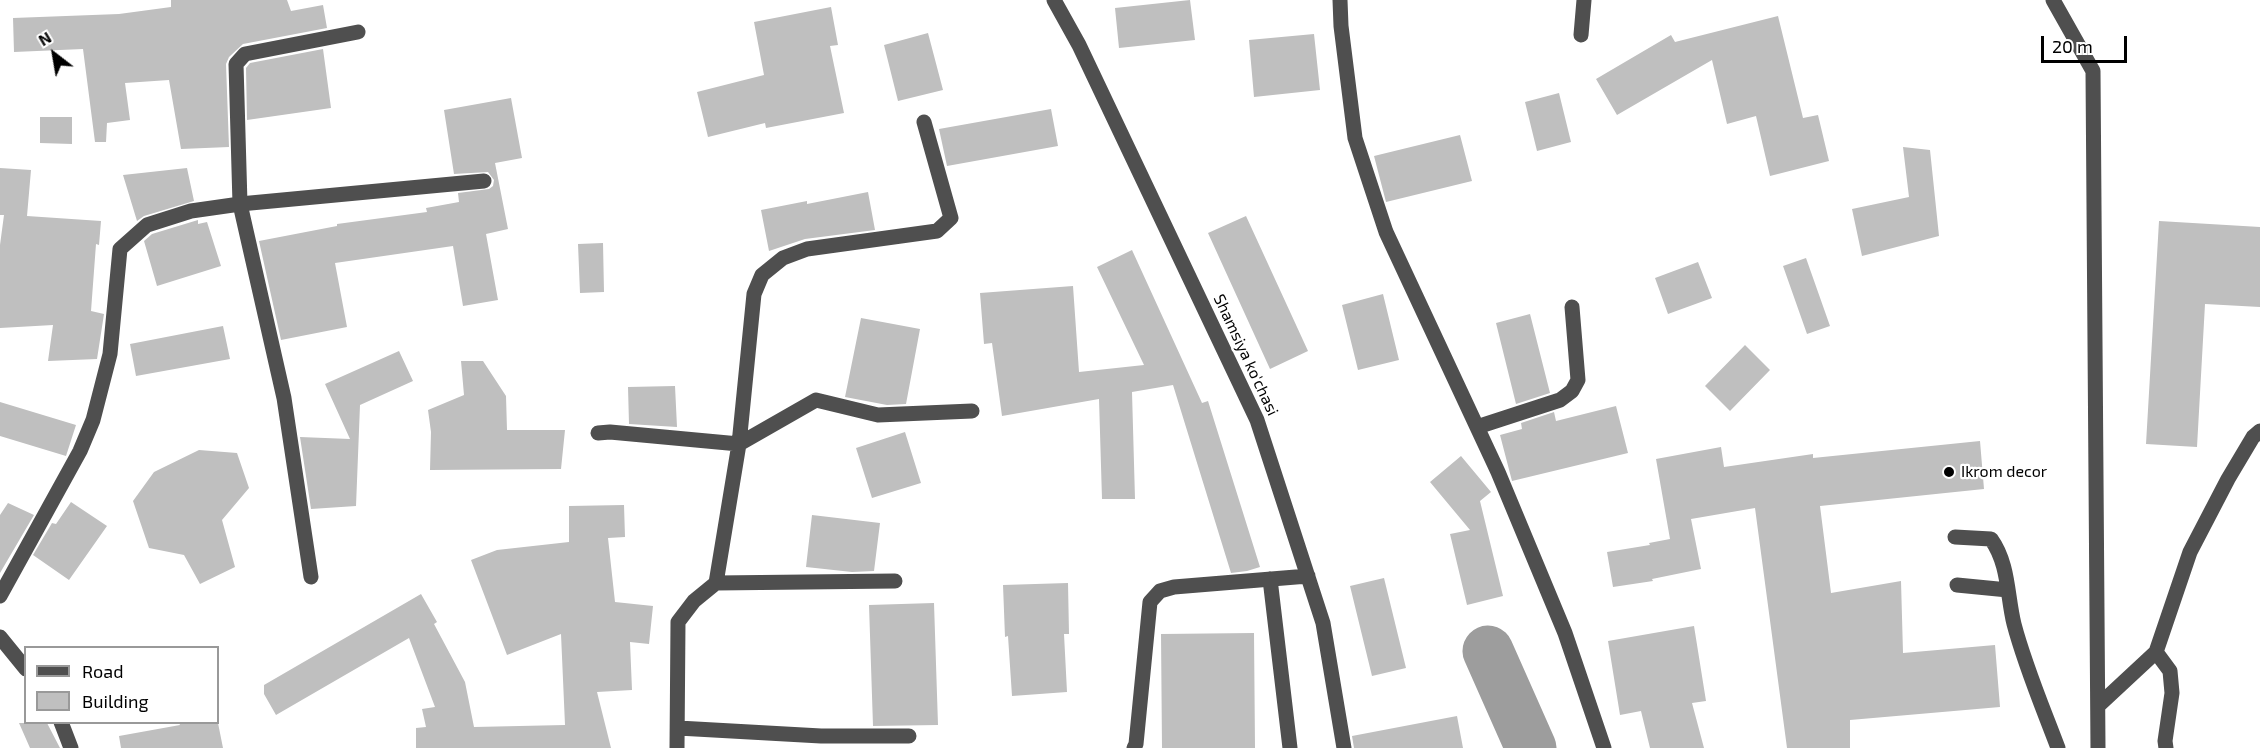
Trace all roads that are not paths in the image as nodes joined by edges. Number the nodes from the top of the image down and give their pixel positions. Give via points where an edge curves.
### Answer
1 (1054, 0) edge
2 (1340, 0) edge
3 (1584, 0) edge
4 (2053, 0) edge
5 (358, 32) dead end
6 (1581, 35) dead end
7 (924, 122) dead end
8 (484, 181) dead end
9 (240, 204) junction
10 (1572, 307) dead end
11 (972, 411) dead end
12 (1477, 427) junction
13 (2260, 431) edge
14 (598, 433) dead end
15 (739, 444) junction
16 (1956, 537) dead end
17 (1308, 576) junction
18 (311, 577) dead end
19 (1270, 579) junction
20 (895, 581) dead end
21 (716, 583) junction
22 (1957, 585) dead end
23 (2008, 590) junction
24 (0, 596) edge
25 (0, 637) edge
26 (2156, 652) junction
27 (24, 667) edge
28 (2099, 705) junction
29 (61, 724) edge
30 (678, 728) junction
31 (909, 736) dead end
32 (71, 748) edge
33 (677, 748) edge
34 (1134, 748) edge
35 (1290, 748) edge
36 (1344, 748) edge
37 (1605, 748) edge
38 (2058, 748) edge
39 (2098, 748) edge
40 (2166, 748) edge

1 - 17 street, Shamsiya ko'chasi via 1257,420
2 - 12 street via 1354,138 1386,232
3 - 6 street
4 - 28 street via 2093,71
5 - 9 street via 239,58 236,64
7 - 15 street via 951,218 937,231 807,249 783,258 762,275 754,294
8 - 9 street
9 - 18 street via 284,398
9 - 24 street via 147,225 120,249 110,354 93,420
10 - 12 street via 1578,380 1572,391 1560,400
11 - 15 street via 878,415 816,400
12 - 37 street via 1565,633
13 - 26 street via 2228,479 2190,552
14 - 15 street
15 - 21 street
16 - 23 street via 1991,539 1999,549
17 - 19 street
17 - 36 street, Shamsiya ko'chasi via 1323,623
19 - 34 street via 1174,587 1160,591 1150,602
19 - 35 street
20 - 21 street
21 - 30 street via 693,601 678,622
22 - 23 street
23 - 38 street via 2014,624
25 - 27 street
26 - 28 street
26 - 40 street via 2170,671 2172,693
28 - 39 street
29 - 32 street
30 - 31 street via 821,736
30 - 33 street

